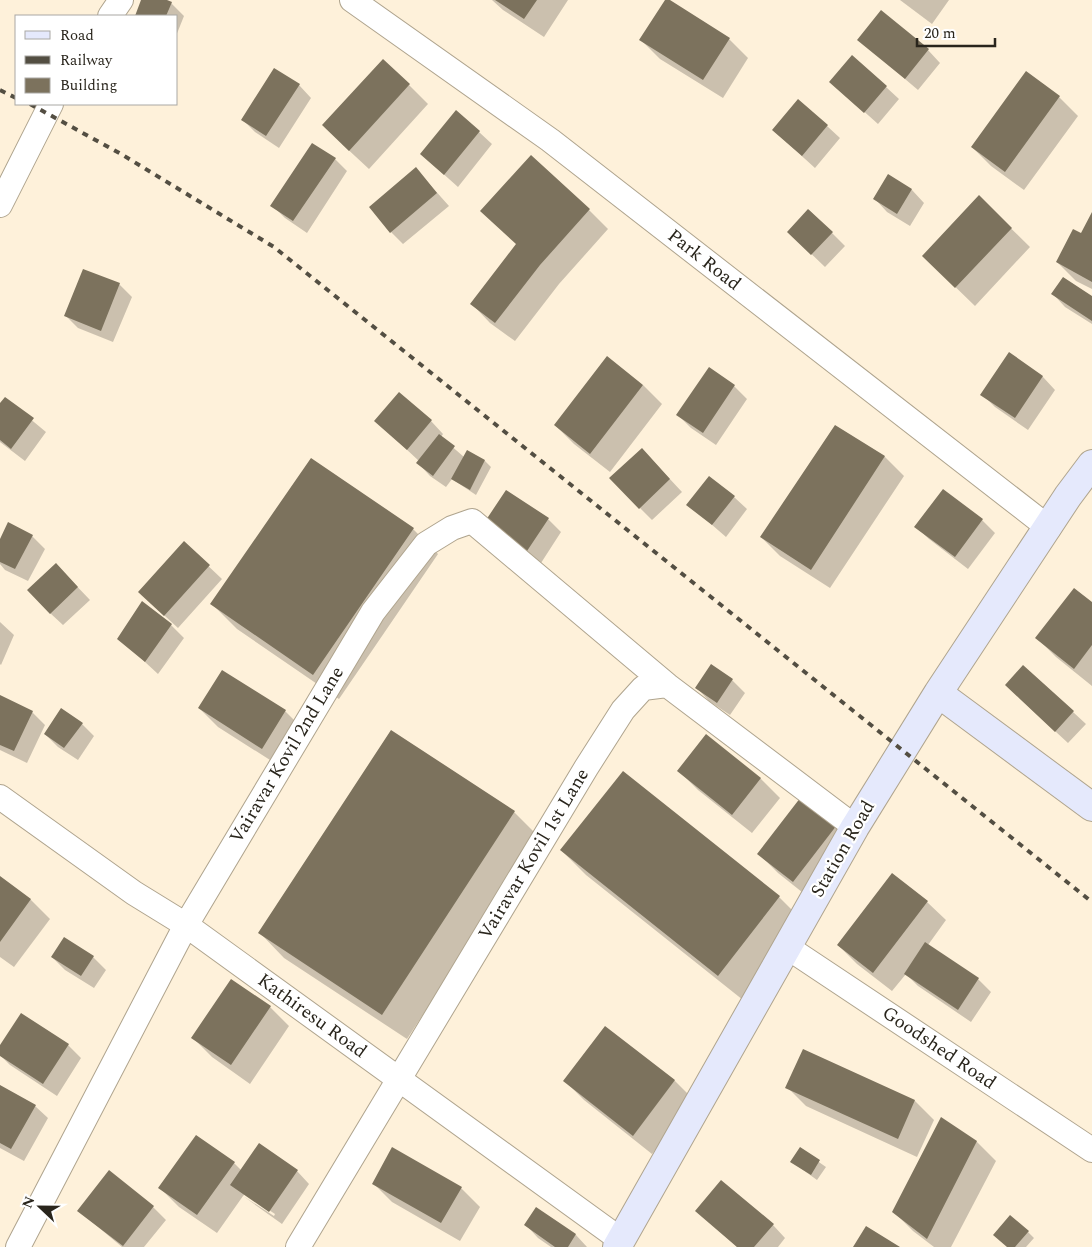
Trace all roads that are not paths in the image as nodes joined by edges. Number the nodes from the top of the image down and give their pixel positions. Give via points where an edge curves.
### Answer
1 (121, 0) edge
2 (352, 0) edge
3 (111, 15) edge
4 (50, 105) edge
5 (0, 205) edge
6 (1092, 464) edge
7 (1049, 528) junction
8 (667, 685) junction
9 (938, 693) junction
10 (1, 800) edge
11 (1092, 807) edge
12 (855, 827) junction
13 (186, 925) junction
14 (786, 947) junction
15 (398, 1077) junction
16 (1092, 1150) edge
17 (619, 1243) edge
18 (18, 1247) edge
19 (298, 1247) edge

1 - 3 street
2 - 7 street, Park Road via 550,140
4 - 5 street
6 - 7 main road, Station Road
7 - 9 main road, Station Road
8 - 12 street
8 - 13 street, Vairavar Kovil 2nd Lane via 472,521 452,528 426,544 373,612
8 - 15 street, Vairavar Kovil 1st Lane via 643,688 623,710
9 - 11 main road
9 - 12 main road, Station Road
10 - 13 street, Kathiresu Road via 134,893
12 - 14 main road, Station Road
13 - 15 street, Kathiresu Road
13 - 18 street, Vairavar Kovil 2nd Lane
14 - 16 street, Goodshed Road
14 - 17 main road, Station Road
15 - 17 street, Kathiresu Road
15 - 19 street, Vairavar Kovil 1st Lane

